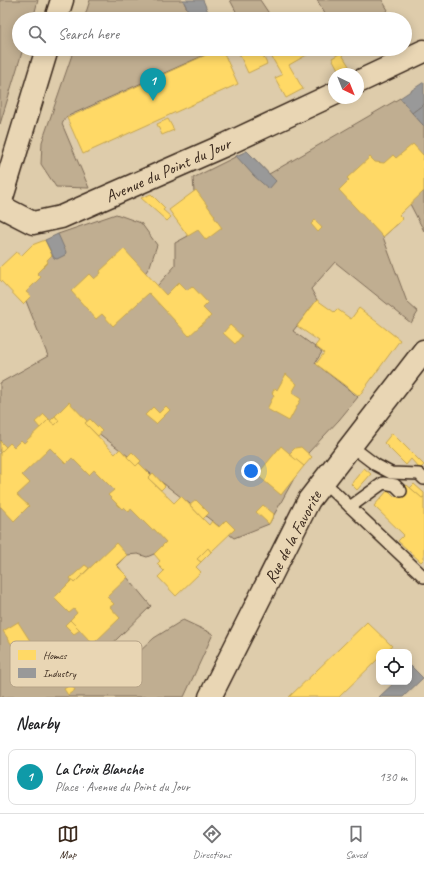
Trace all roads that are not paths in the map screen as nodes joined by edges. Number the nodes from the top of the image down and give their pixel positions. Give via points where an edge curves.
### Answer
1 (62, 0) edge
2 (58, 12) edge
3 (424, 51) edge
4 (45, 56) edge
5 (364, 79) edge
6 (328, 97) edge
7 (0, 205) edge
8 (424, 351) edge
9 (351, 446) junction
10 (424, 479) edge
11 (324, 482) junction
12 (401, 491) dead end
13 (350, 507) junction
14 (424, 577) edge
15 (210, 697) edge

1 - 2 main road
3 - 5 main road
4 - 7 main road
6 - 7 main road, Avenue du Point du Jour via 226,145 61,217 33,223
8 - 9 main road, Rue de la Favorite
9 - 10 lane via 391,473 419,474
9 - 11 main road, Rue de la Favorite
11 - 13 lane
11 - 15 main road, Rue de la Favorite via 309,500
12 - 13 lane via 395,485 383,483
13 - 14 lane

